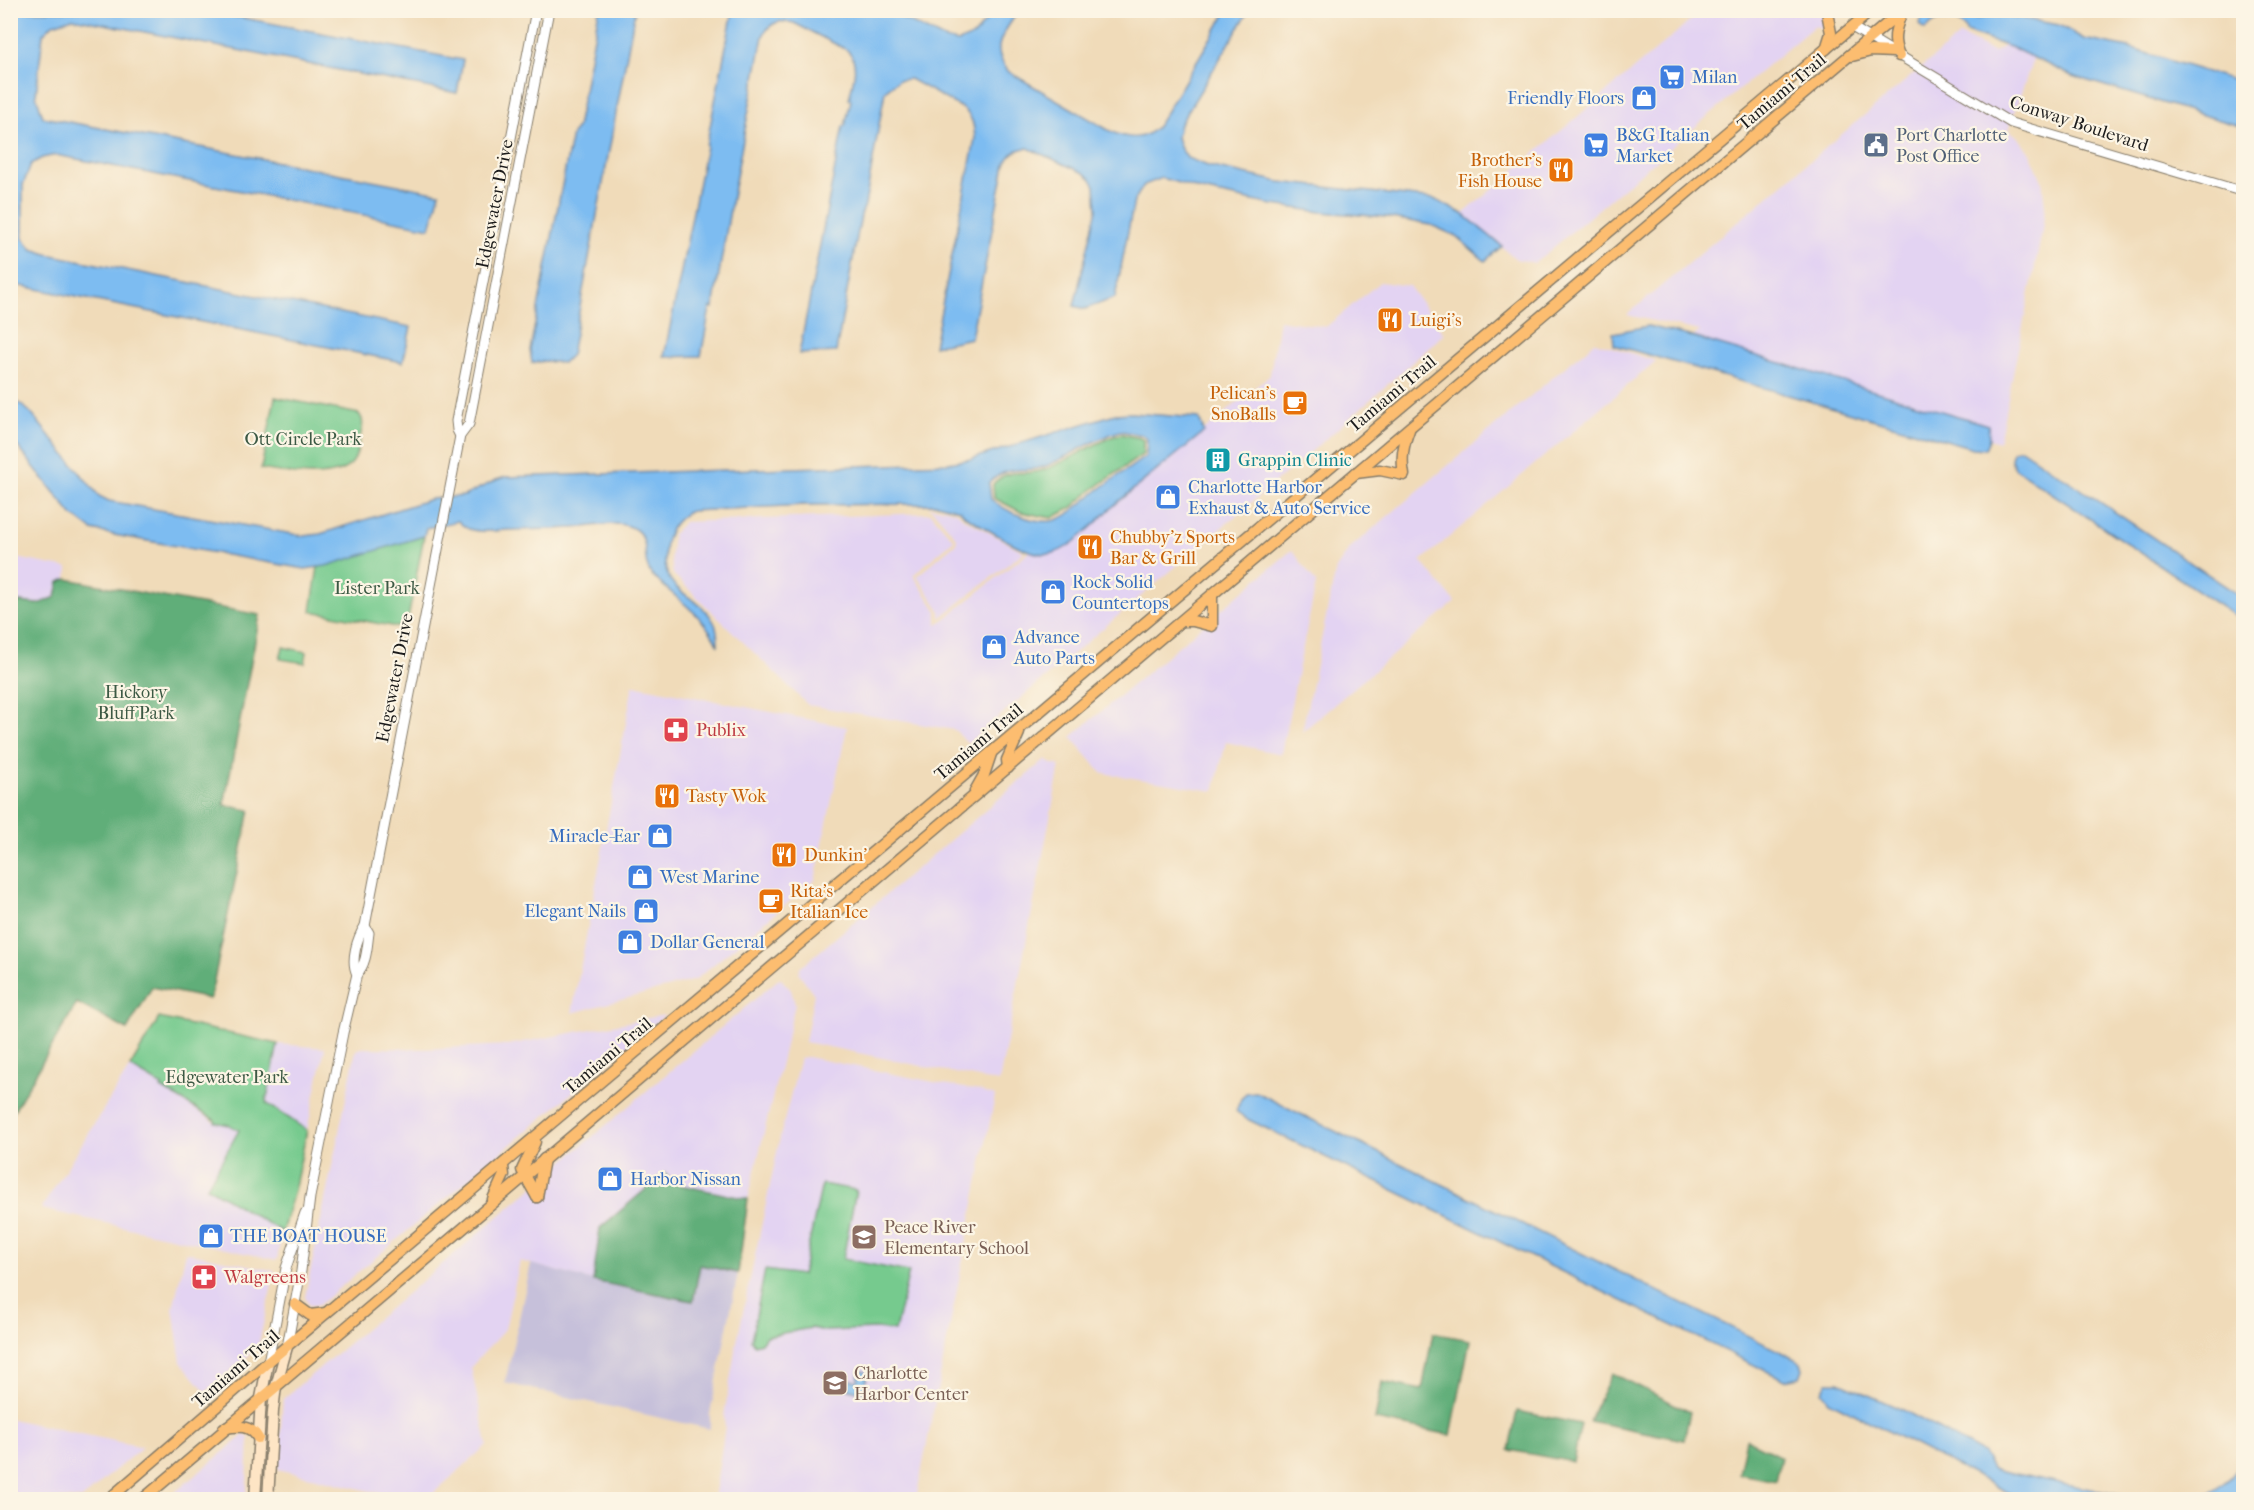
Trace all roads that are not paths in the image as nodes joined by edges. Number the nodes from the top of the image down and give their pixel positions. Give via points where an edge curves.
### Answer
1 (536, 10) edge
2 (549, 10) edge
3 (1872, 10) edge
4 (1903, 11) edge
5 (1827, 12) edge
6 (1852, 27) junction
7 (1871, 38) junction
8 (1826, 49) junction
9 (1896, 54) junction
10 (1848, 57) junction
11 (2244, 192) edge
12 (1410, 428) junction
13 (460, 436) junction
14 (1356, 473) junction
15 (1212, 595) junction
16 (1182, 621) junction
17 (1022, 728) junction
18 (990, 754) junction
19 (1008, 768) junction
20 (970, 799) junction
21 (538, 1137) junction
22 (544, 1159) junction
23 (503, 1166) junction
24 (524, 1176) junction
25 (310, 1197) junction
26 (490, 1204) junction
27 (295, 1304) junction
28 (327, 1313) junction
29 (287, 1347) junction
30 (268, 1362) junction
31 (276, 1386) junction
32 (261, 1398) junction
33 (224, 1428) junction
34 (258, 1438) junction
35 (108, 1500) edge
36 (142, 1500) edge
37 (255, 1500) edge
38 (268, 1500) edge

1 - 13 street, Edgewater Drive via 456,421
2 - 13 street, Edgewater Drive via 469,424
3 - 6 main road, Tamiami Trail
4 - 7 main road, Tamiami Trail
4 - 9 main road via 1894,36
5 - 8 main road via 1831,33
6 - 7 street, Conway Boulevard
6 - 8 main road, Tamiami Trail
7 - 9 street, Conway Boulevard
7 - 10 main road, Tamiami Trail
8 - 17 main road, Tamiami Trail
9 - 10 main road via 1871,51
9 - 11 street, Conway Boulevard via 2011,123
10 - 12 main road, Tamiami Trail
12 - 14 main road, Tamiami Trail
12 - 14 main road via 1403,446 1404,475 1388,470
13 - 25 street, Edgewater Drive
14 - 15 main road, Tamiami Trail
15 - 16 main road, Tamiami Trail
15 - 16 main road via 1212,626
16 - 19 main road, Tamiami Trail
17 - 18 main road, Tamiami Trail
17 - 19 main road via 1010,751
18 - 20 main road via 984,776
18 - 21 main road, Tamiami Trail
19 - 20 main road, Tamiami Trail
20 - 22 main road, Tamiami Trail
21 - 23 main road, Tamiami Trail
21 - 24 main road via 524,1162
22 - 24 main road, Tamiami Trail
22 - 24 main road via 537,1197
23 - 26 main road via 501,1185
23 - 28 main road, Tamiami Trail
24 - 26 main road, Tamiami Trail
25 - 27 street, Edgewater Drive
25 - 30 street, Edgewater Drive via 286,1268
26 - 31 main road, Tamiami Trail
27 - 28 main road via 310,1315
27 - 29 street, Edgewater Drive
28 - 29 main road, Tamiami Trail
29 - 30 main road, Tamiami Trail
29 - 31 main road
30 - 32 main road
30 - 35 main road, Tamiami Trail
31 - 32 main road, Tamiami Trail
31 - 38 main road
32 - 33 main road, Tamiami Trail
32 - 34 main road
33 - 34 main road via 248,1427
33 - 36 main road, Tamiami Trail
34 - 37 main road

